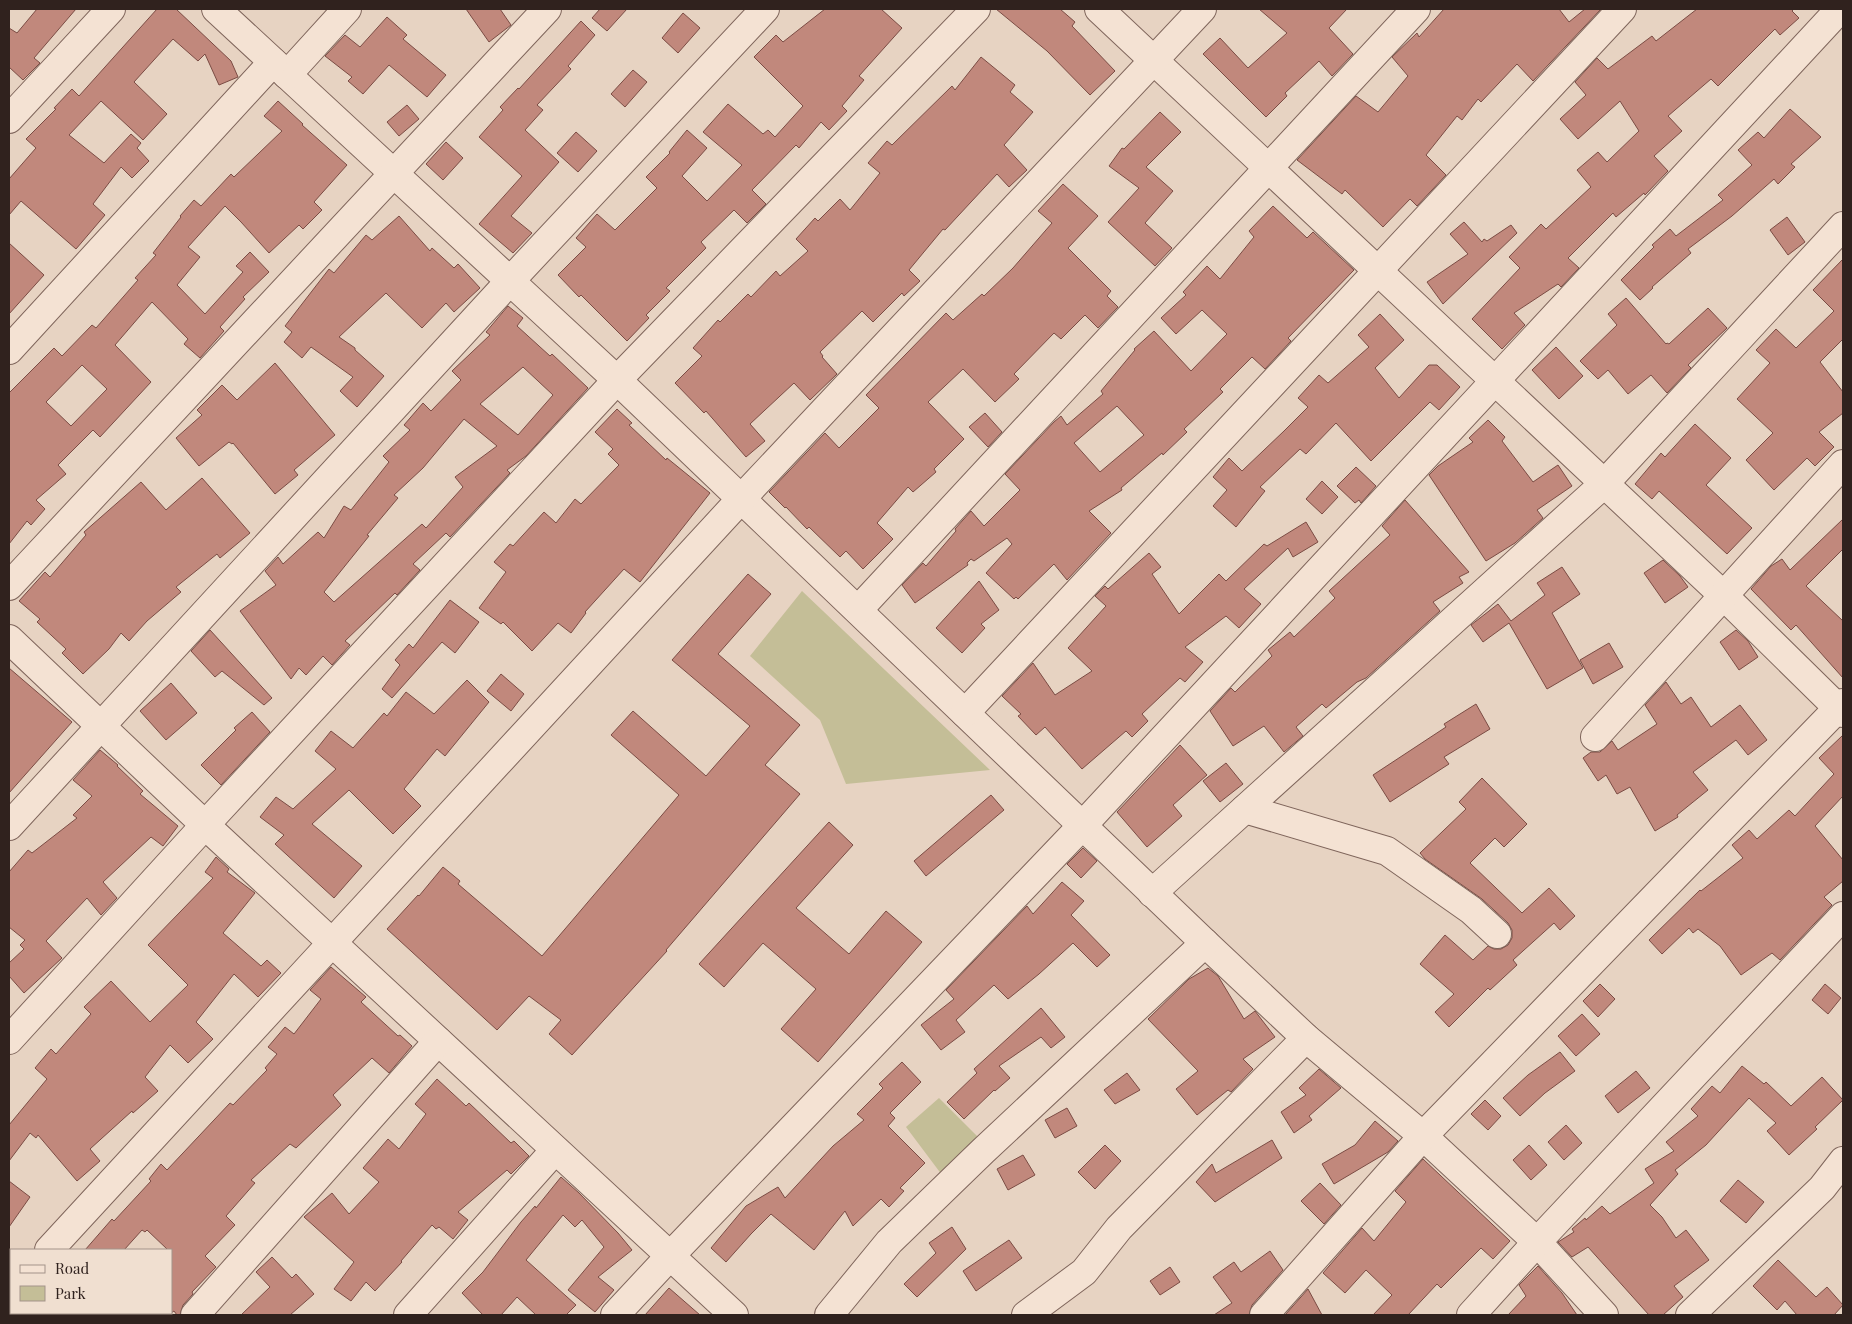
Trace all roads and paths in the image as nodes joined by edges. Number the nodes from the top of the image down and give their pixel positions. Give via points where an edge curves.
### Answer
1 (110, 9) edge
2 (216, 9) edge
3 (347, 9) edge
4 (547, 9) edge
5 (766, 9) edge
6 (976, 9) edge
7 (1098, 9) edge
8 (1202, 9) edge
9 (1416, 9) edge
10 (1622, 9) edge
11 (1840, 9) edge
12 (1154, 60) junction
13 (280, 68) junction
14 (9, 119) edge
15 (1268, 168) junction
16 (393, 173) junction
17 (1843, 226) edge
18 (1378, 271) junction
19 (510, 281) junction
20 (9, 350) edge
21 (617, 380) junction
22 (1495, 381) junction
23 (1843, 464) edge
24 (1605, 484) junction
25 (741, 498) junction
26 (9, 586) edge
27 (1724, 596) junction
28 (858, 610) junction
29 (9, 639) edge
30 (1842, 708) edge
31 (965, 713) junction
32 (101, 726) junction
33 (1595, 737) dead end
34 (1245, 809) junction
35 (205, 825) junction
36 (9, 826) edge
37 (1082, 826) junction
38 (1152, 893) junction
39 (1843, 916) edge
40 (1497, 934) dead end
41 (332, 943) junction
42 (1205, 944) junction
43 (1306, 1038) junction
44 (9, 1040) edge
45 (438, 1041) junction
46 (1423, 1136) junction
47 (555, 1150) junction
48 (1843, 1161) edge
49 (1537, 1242) junction
50 (50, 1249) edge
51 (670, 1256) junction
52 (195, 1315) edge
53 (408, 1315) edge
54 (615, 1315) edge
55 (734, 1315) edge
56 (830, 1315) edge
57 (1026, 1315) edge
58 (1264, 1315) edge
59 (1471, 1315) edge
60 (1604, 1315) edge
61 (1690, 1315) edge

1 - 14 street
2 - 13 street
3 - 13 street
4 - 16 street
5 - 19 street
6 - 21 street
7 - 12 street
8 - 12 street
9 - 15 street
10 - 18 street
11 - 22 street
12 - 15 street
12 - 25 street
13 - 16 street
13 - 20 street
15 - 18 street
15 - 28 street
16 - 19 street
16 - 26 street
17 - 24 street
18 - 22 street
18 - 31 street
19 - 21 street
19 - 32 street
21 - 25 street
21 - 35 street
22 - 24 street
22 - 37 street
23 - 27 street
24 - 27 street
24 - 34 street
25 - 28 street
25 - 41 street
27 - 30 street
27 - 33 street
28 - 31 street
29 - 32 street
30 - 46 street
31 - 37 street
32 - 35 street
32 - 36 street
34 - 38 street
34 - 40 street via 1387,851 1471,910
35 - 41 street
35 - 44 street
37 - 38 street
37 - 51 street
38 - 42 street
39 - 49 street
41 - 45 street
41 - 50 street
42 - 43 street
42 - 56 street via 889,1242
43 - 46 street
43 - 57 street via 1119,1228 1084,1272
45 - 47 street
45 - 52 street
46 - 49 street
46 - 58 street
47 - 51 street
47 - 53 street
48 - 61 street via 1822,1188
49 - 59 street
49 - 60 street
51 - 54 street
51 - 55 street

